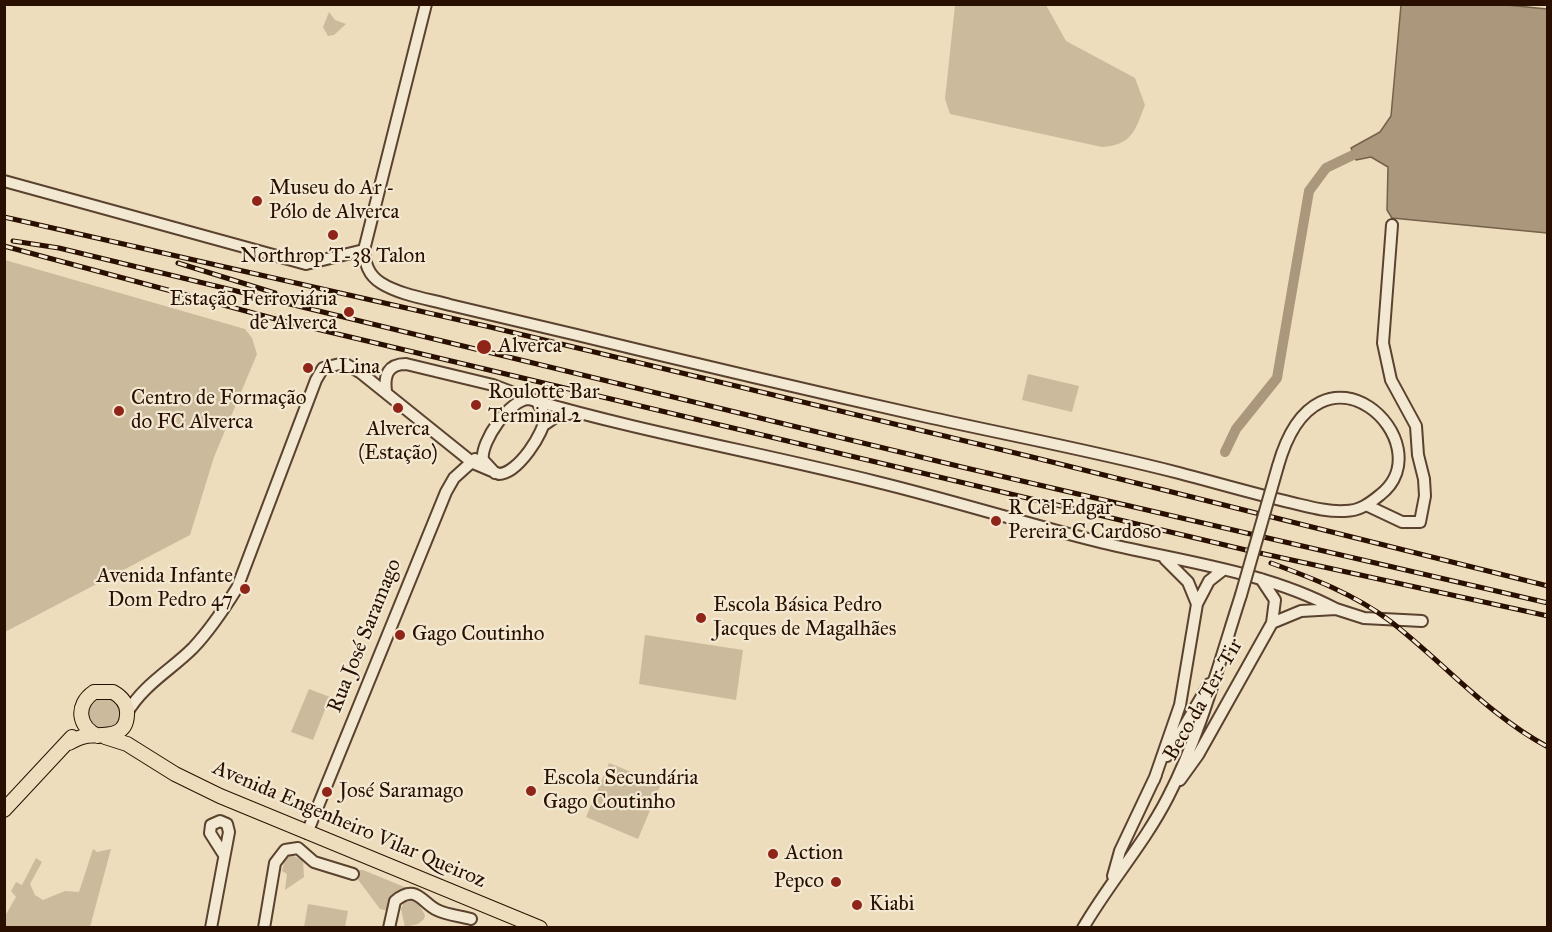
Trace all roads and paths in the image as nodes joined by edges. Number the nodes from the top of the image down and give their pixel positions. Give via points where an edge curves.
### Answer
1 (426, 4) edge
2 (4, 181) edge
3 (1392, 225) dead end
4 (364, 250) junction
5 (386, 391) junction
6 (535, 401) junction
7 (580, 412) junction
8 (544, 425) junction
9 (486, 443) junction
10 (473, 463) junction
11 (495, 473) junction
12 (1366, 505) junction
13 (1165, 558) junction
14 (1223, 570) junction
15 (1261, 579) junction
16 (1197, 604) junction
17 (1336, 609) junction
18 (1422, 621) dead end
19 (1272, 622) junction
20 (1216, 671) junction
21 (81, 715) junction
22 (127, 716) junction
23 (102, 736) junction
24 (69, 742) junction
25 (145, 754) junction
26 (1154, 780) junction
27 (1167, 797) junction
28 (5, 809) edge
29 (307, 833) junction
30 (225, 855) dead end
31 (353, 874) dead end
32 (1112, 879) junction
33 (471, 919) dead end
34 (211, 927) edge
35 (264, 927) edge
36 (389, 927) edge
37 (540, 927) edge
38 (1083, 927) edge

1 - 4 street
2 - 4 street via 306,264
3 - 12 street via 1383,343 1390,380 1416,426 1425,496 1419,522 1402,522
4 - 12 street via 368,270 382,284 443,303 1321,509 1347,511
5 - 6 street via 387,372 406,364 479,380
5 - 10 street
5 - 22 street via 344,363 323,368 237,588 194,646 136,697
6 - 7 street
6 - 8 street via 544,412
6 - 9 street, Rua José Saramago via 524,399 513,404
7 - 8 street via 557,416
7 - 13 street via 879,482
8 - 11 street via 515,469
9 - 10 street, Rua José Saramago
9 - 11 street via 483,460
10 - 11 street
10 - 29 street, Rua José Saramago via 454,478 446,492
12 - 20 street, bridge via 1390,487 1397,468 1395,441 1377,411 1345,397 1330,399 1303,415 1287,436
13 - 14 street
13 - 16 street via 1188,582
14 - 15 street
14 - 16 street via 1209,581
15 - 17 street via 1304,592
15 - 19 street via 1275,600
16 - 26 street via 1180,705
17 - 18 street via 1364,618
17 - 19 street via 1301,611
19 - 27 street, Beco da Ter-Tir via 1198,755
20 - 26 street
20 - 27 street via 1205,712
21 - 22 main road via 84,701 100,690 119,695
21 - 23 main road via 86,728
21 - 24 main road
22 - 23 main road via 118,732
22 - 25 main road, Avenida Engenheiro Vilar Queiroz via 132,737
23 - 24 main road
23 - 25 main road, Avenida Engenheiro Vilar Queiroz
24 - 28 main road
25 - 29 main road, Avenida Engenheiro Vilar Queiroz via 184,778
26 - 32 street via 1120,851
27 - 32 street via 1132,856
29 - 37 main road, Avenida Engenheiro Vilar Queiroz
30 - 34 street
31 - 35 street via 314,862 298,848 285,850 275,863
32 - 38 street
33 - 36 street via 435,910 422,896 410,894 395,901

